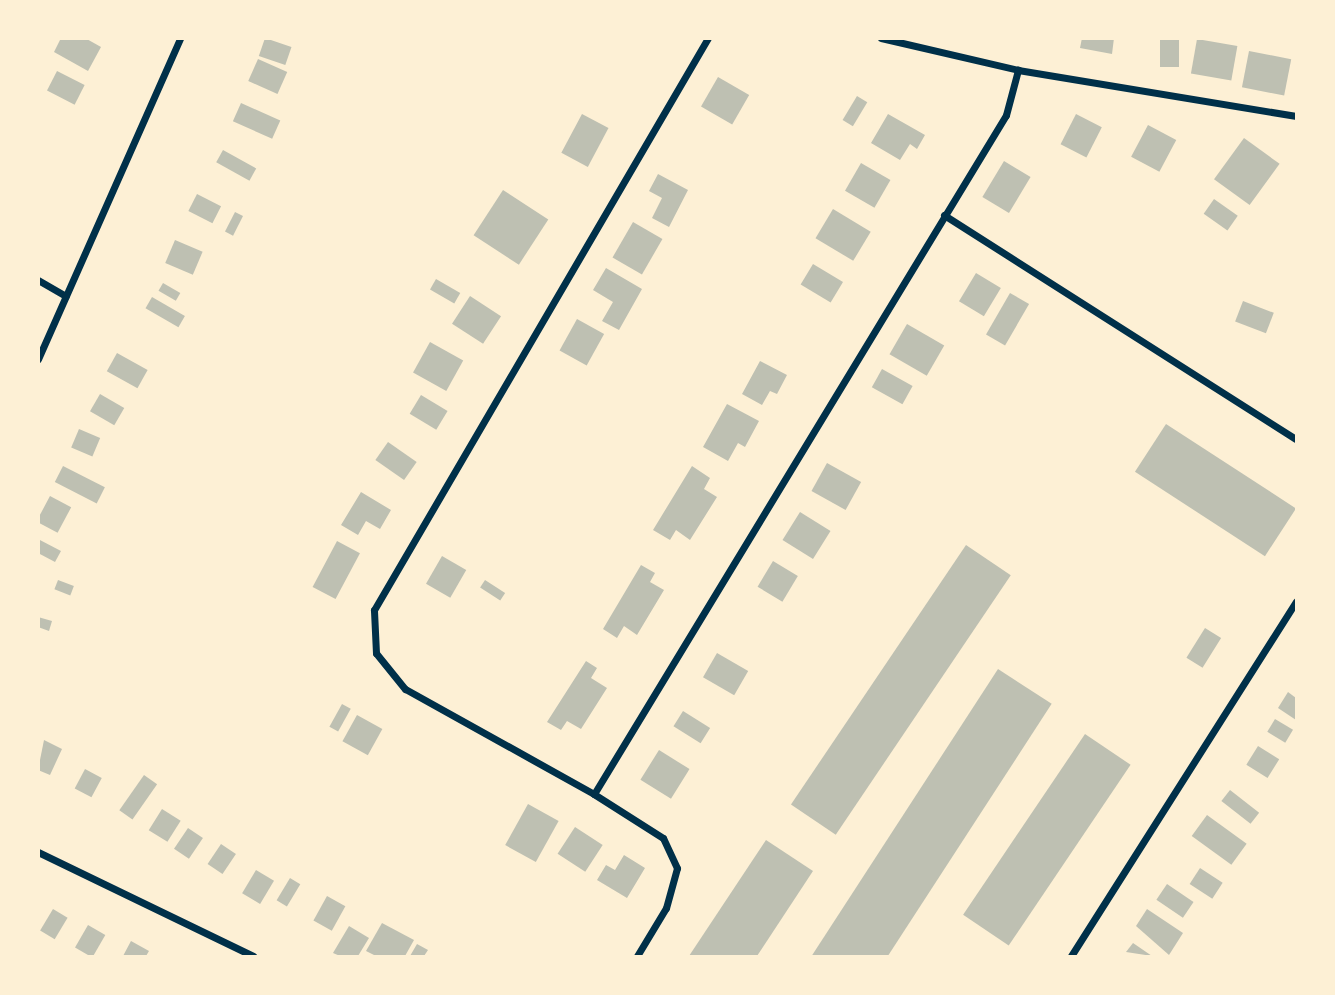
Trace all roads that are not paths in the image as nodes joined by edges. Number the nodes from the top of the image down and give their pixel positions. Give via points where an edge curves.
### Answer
1 (180, 38) edge
2 (708, 38) edge
3 (881, 38) edge
4 (1018, 70) junction
5 (1297, 116) edge
6 (944, 215) junction
7 (38, 280) edge
8 (66, 296) junction
9 (38, 359) edge
10 (1297, 439) edge
11 (1297, 601) edge
12 (594, 794) junction
13 (38, 852) edge
14 (253, 957) edge
15 (637, 957) edge
16 (1071, 957) edge

1 - 8 street
2 - 12 street via 374,610 376,653 405,690
3 - 4 street
4 - 5 street
4 - 6 street via 1006,115
6 - 10 street
6 - 12 street
7 - 8 street
8 - 9 street
11 - 16 street
12 - 15 street via 663,838 677,869 666,908
13 - 14 street

